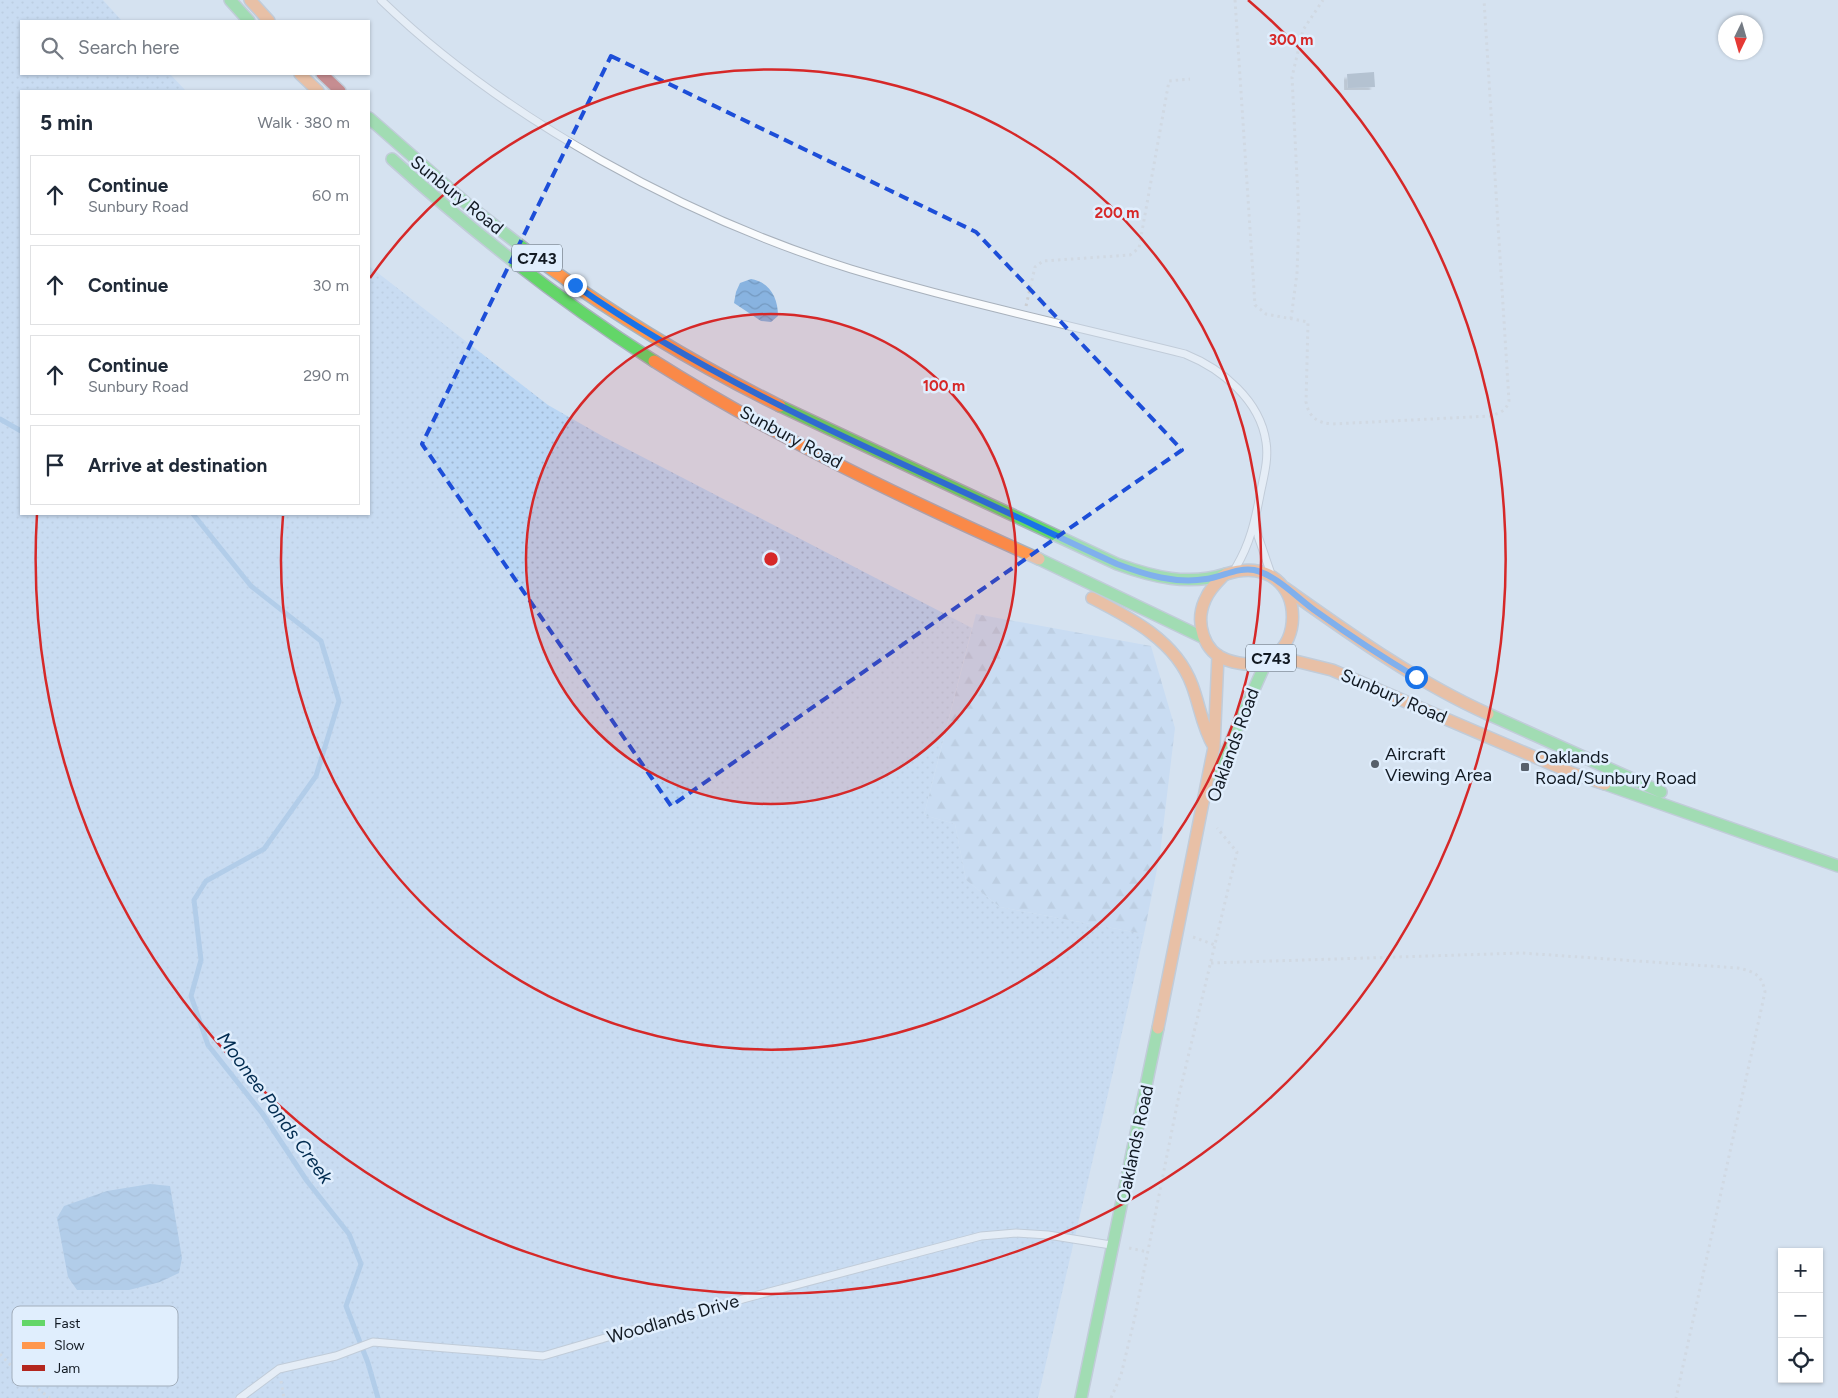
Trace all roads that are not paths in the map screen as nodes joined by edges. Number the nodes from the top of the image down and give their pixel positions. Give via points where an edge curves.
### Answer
1 (230, 0) edge
2 (250, 0) edge
3 (380, 0) edge
4 (248, 20) edge
5 (268, 20) edge
6 (301, 75) edge
7 (323, 75) edge
8 (317, 90) edge
9 (339, 90) edge
10 (370, 119) edge
11 (384, 151) dead end
12 (898, 494) junction
13 (1257, 516) junction
14 (1228, 574) junction
15 (1272, 576) junction
16 (1056, 580) dead end
17 (1285, 588) junction
18 (1080, 592) dead end
19 (1204, 638) junction
20 (1218, 655) junction
21 (1271, 658) junction
22 (1214, 747) junction
23 (1227, 750) junction
24 (1792, 850) junction
25 (1838, 866) edge
26 (1187, 890) junction
27 (1114, 1246) junction
28 (240, 1398) edge
29 (1081, 1398) edge

1 - 4 main road
2 - 5 main road
3 - 13 lane via 454,63 540,124 672,198 752,233 850,268 1185,354 1205,362 1223,374 1243,395 1258,418 1266,442 1266,460
6 - 8 main road
7 - 9 main road
10 - 14 main road, Sunbury Road / C743 via 408,155 531,254 643,331 722,376 815,424 1117,564 1162,579 1191,580
11 - 12 main road, Sunbury Road / C743 via 490,244 591,320 736,409
12 - 16 main road via 1006,556
12 - 19 main road, Sunbury Road / C743
13 - 14 lane via 1246,548
13 - 15 lane via 1258,536
14 - 15 main road, C743 via 1253,570
14 - 19 main road via 1212,585 1204,597 1200,624
15 - 17 main road, C743
17 - 21 main road, C743 via 1295,617 1290,638
17 - 24 main road, Sunbury Road / C743 via 1364,644 1457,700
18 - 22 main road via 1146,627 1171,653 1190,681 1204,733
19 - 20 main road, C743
20 - 21 main road, C743 via 1242,664 1255,664
20 - 22 main road, Oaklands Road
21 - 23 main road, Oaklands Road
21 - 24 main road, Sunbury Road / C743 via 1332,670 1572,773
22 - 23 main road
22 - 26 main road, Oaklands Road
23 - 26 main road, Oaklands Road
24 - 25 main road, Sunbury Road / C743
26 - 27 main road, Oaklands Road
27 - 28 lane, Woodlands Drive via 1024,1233 981,1236 694,1312 543,1356 374,1342 336,1356 279,1369
27 - 29 main road, Oaklands Road

